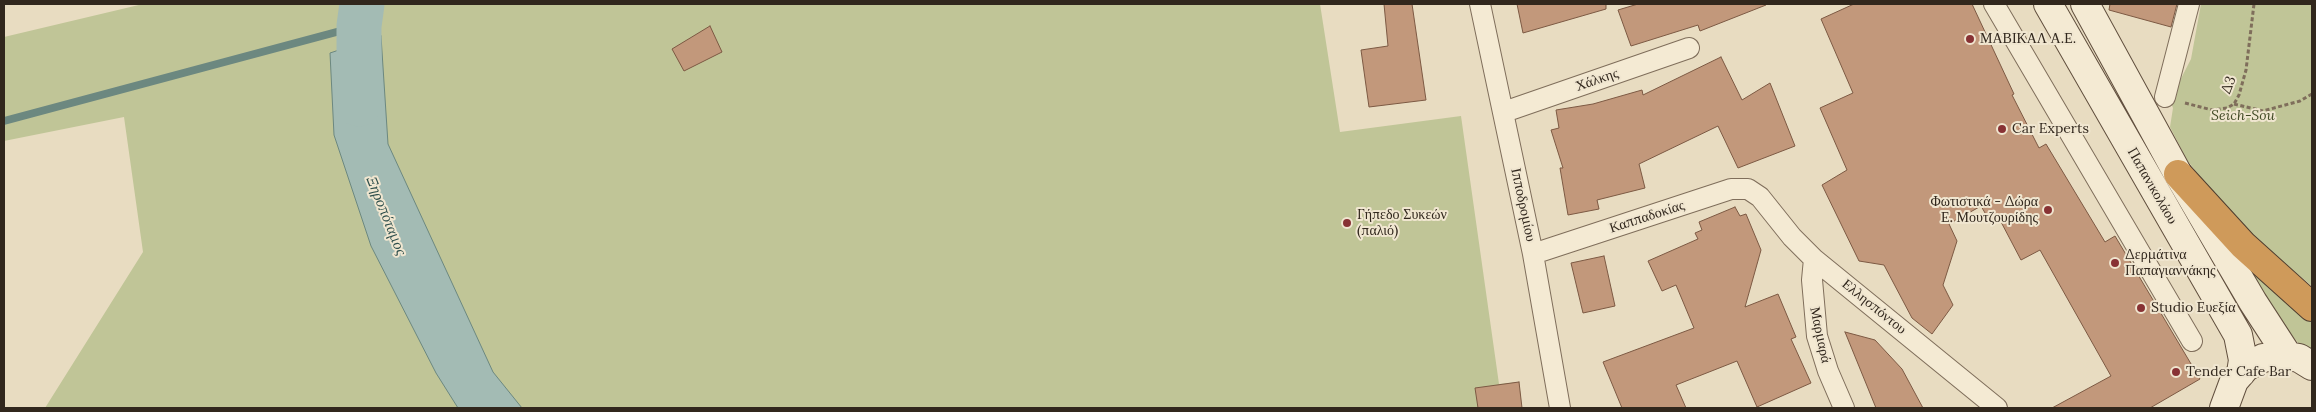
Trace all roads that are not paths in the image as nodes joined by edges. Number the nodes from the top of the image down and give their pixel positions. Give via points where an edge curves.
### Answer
1 (1480, 4) edge
2 (1994, 4) edge
3 (2048, 4) edge
4 (2085, 4) edge
5 (2190, 4) edge
6 (1689, 48) dead end
7 (2166, 97) road end
8 (1504, 112) junction
9 (2178, 174) junction
10 (1760, 197) joint
11 (1533, 254) junction
12 (1814, 259) junction
13 (2312, 307) edge
14 (2192, 341) dead end
15 (2300, 361) edge
16 (2241, 373) junction
17 (2226, 405) edge
18 (1560, 408) edge
19 (1844, 408) edge
20 (1997, 408) edge

1 - 8 street, Ιπποδρομίου
2 - 14 street
3 - 16 main road, Παπανικολάου via 2238,335 2243,360
4 - 9 main road, Παπανικολάου
5 - 7 street
6 - 8 street, Χάλκης
8 - 11 street, Ιπποδρομίου
9 - 13 highway via 2243,246
9 - 15 main road, Παπανικολάου via 2253,302
10 - 11 street, Καππαδοκίας via 1748,189 1731,189
10 - 12 street, Ελλησπόντου
11 - 18 street, Ιπποδρομίου
12 - 19 street, Μαρμαρά via 1812,286 1817,336
12 - 20 street, Ελλησπόντου
15 - 16 main road via 2281,355 2263,358
16 - 17 main road via 2234,381

